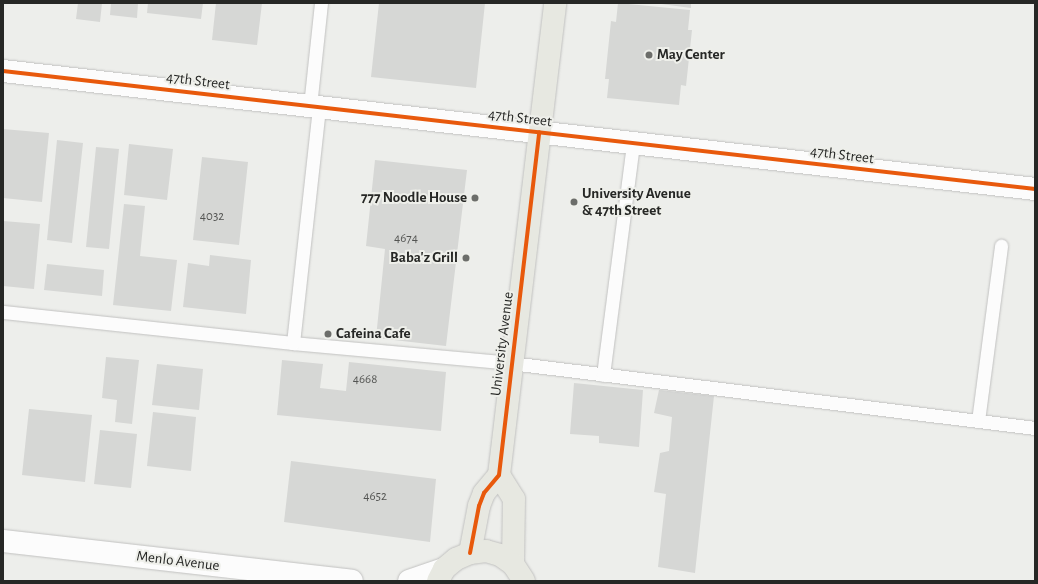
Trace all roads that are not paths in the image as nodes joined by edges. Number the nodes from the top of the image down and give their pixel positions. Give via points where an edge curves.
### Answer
1 (321, 3) edge
2 (555, 3) edge
3 (3, 71) edge
4 (315, 107) junction
5 (539, 132) junction
6 (633, 143) junction
7 (1035, 189) edge
8 (1001, 246) dead end
9 (3, 312) edge
10 (293, 343) junction
11 (512, 363) junction
12 (603, 375) junction
13 (978, 421) junction
14 (1035, 428) edge
15 (499, 475) junction
16 (3, 541) edge
17 (470, 553) junction
18 (441, 575) edge
19 (522, 576) edge
20 (352, 581) edge
21 (408, 581) edge

1 - 4 lane
2 - 5 main road, University Avenue
3 - 4 street, 47th Street
4 - 5 street, 47th Street
4 - 10 lane
5 - 6 street, 47th Street
5 - 11 main road, University Avenue
6 - 7 street, 47th Street
6 - 12 lane
8 - 13 lane
9 - 10 lane
10 - 11 lane
11 - 12 lane
11 - 15 main road, University Avenue
12 - 13 lane
13 - 14 lane
15 - 17 main road via 484,493 479,506
15 - 19 main road via 514,498
16 - 20 street, Menlo Avenue
17 - 18 main road via 456,559
17 - 19 main road via 493,553
18 - 21 street

